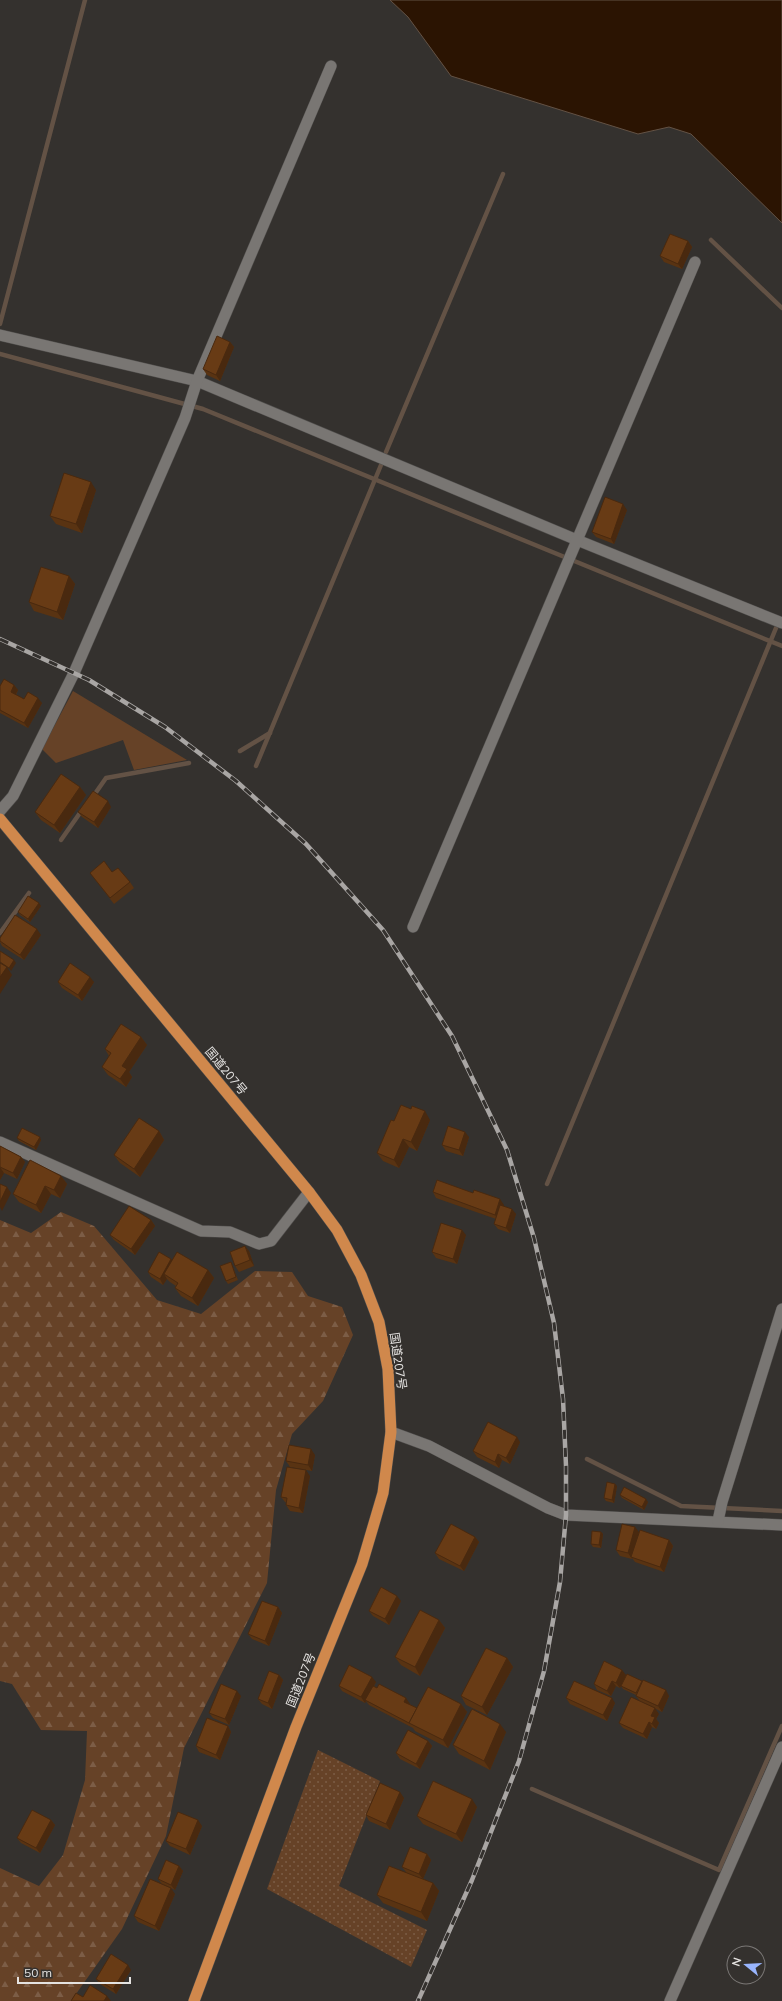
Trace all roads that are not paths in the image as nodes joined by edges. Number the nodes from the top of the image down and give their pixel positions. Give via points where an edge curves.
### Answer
1 (331, 66) dead end
2 (696, 262) dead end
3 (0, 335) edge
4 (197, 381) junction
5 (577, 540) junction
6 (782, 623) edge
7 (0, 811) edge
8 (0, 819) edge
9 (413, 927) dead end
10 (0, 1142) edge
11 (309, 1192) junction
12 (782, 1309) edge
13 (391, 1432) junction
14 (718, 1518) junction
15 (782, 1525) edge
16 (782, 1747) edge
17 (194, 2001) edge
18 (670, 2001) edge

1 - 4 street
2 - 5 street
3 - 4 street
4 - 5 street
4 - 7 street via 187,413 74,673 13,796
5 - 6 street
5 - 9 street
8 - 11 highway, 国道207号
10 - 11 street via 201,1231 230,1232 259,1244 271,1241
11 - 13 highway, 国道207号 via 337,1230 361,1275 379,1322 388,1369
12 - 14 street
13 - 14 street via 429,1446 566,1515
13 - 17 highway, 国道207号 via 383,1494 362,1564 296,1727
14 - 15 street
16 - 18 street

